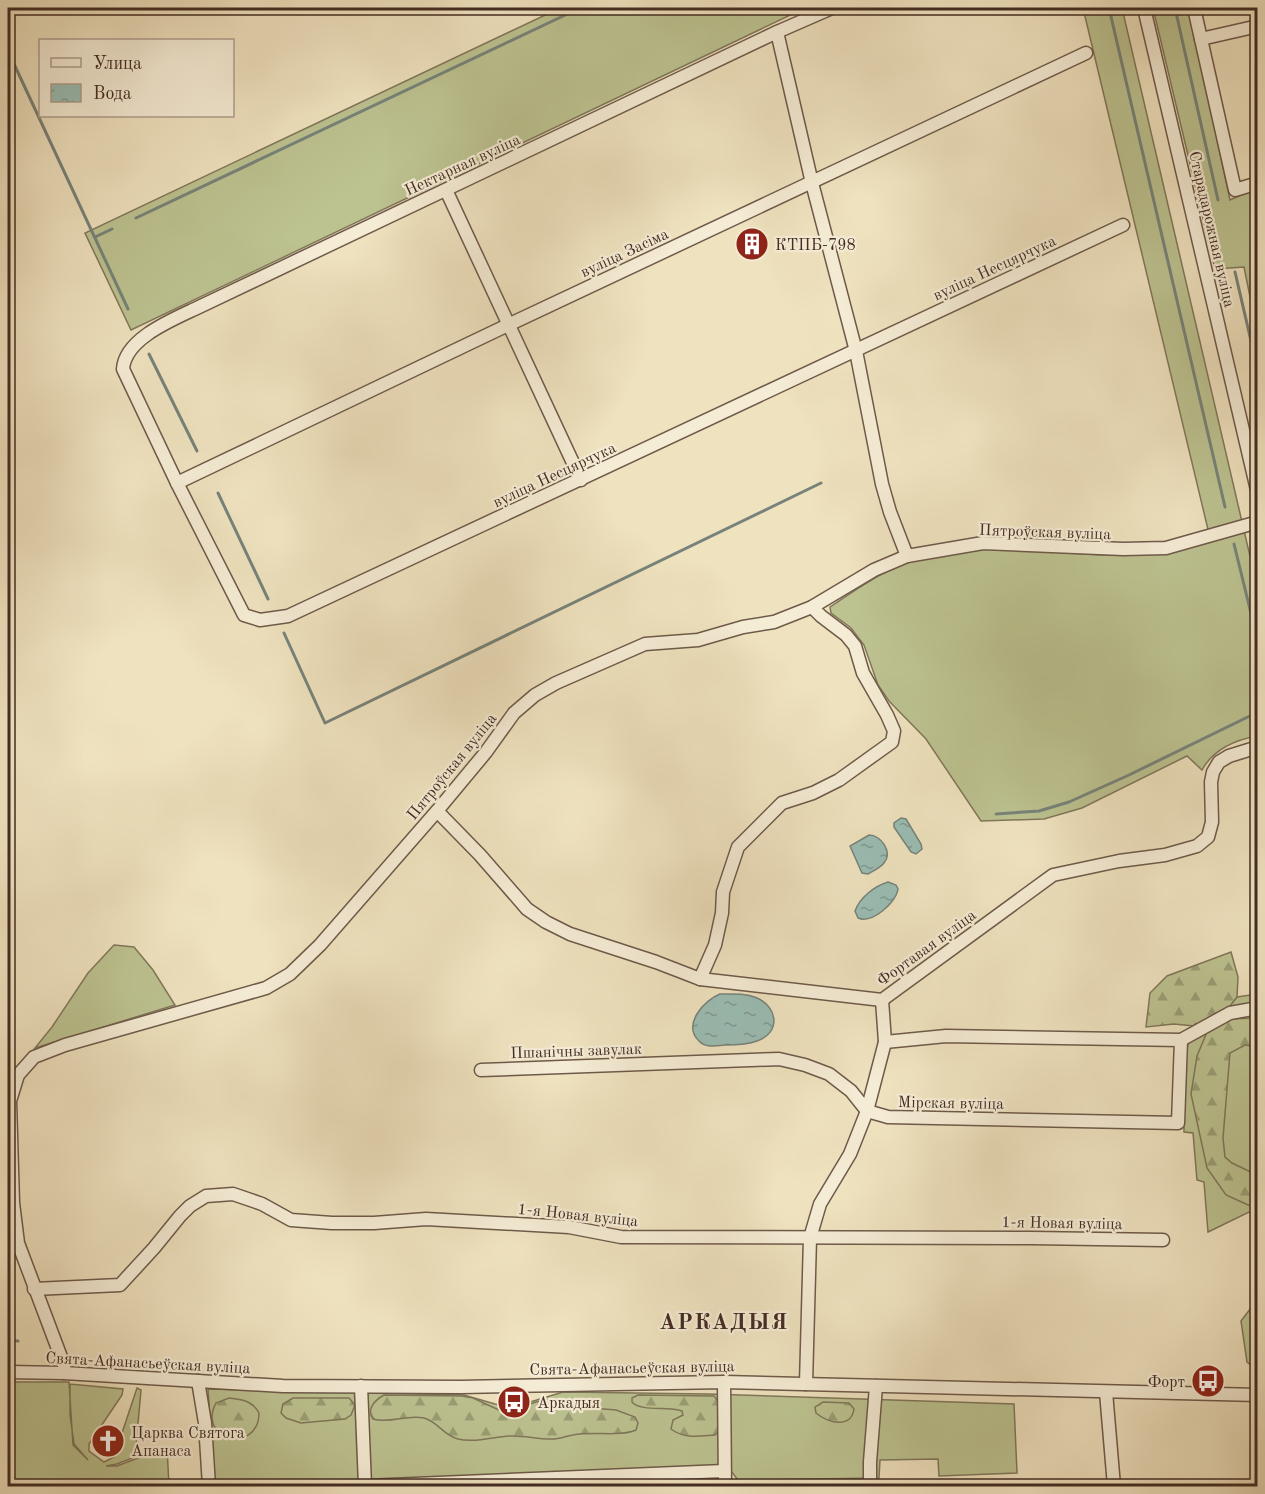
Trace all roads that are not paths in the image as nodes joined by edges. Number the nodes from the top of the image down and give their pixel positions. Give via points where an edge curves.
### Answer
1 (832, 8) edge
2 (1144, 8) edge
3 (1194, 8) edge
4 (1257, 26) edge
5 (777, 32) junction
6 (1201, 39) junction
7 (1086, 53) dead end
8 (812, 183) junction
9 (1257, 183) edge
10 (446, 190) junction
11 (1123, 225) dead end
12 (508, 324) junction
13 (856, 351) junction
14 (123, 369) joint
15 (581, 480) junction
16 (177, 483) junction
17 (1257, 494) edge
18 (1257, 522) edge
19 (907, 556) junction
20 (812, 607) junction
21 (1257, 747) edge
22 (436, 811) junction
23 (700, 979) junction
24 (882, 1000) junction
25 (1257, 1008) edge
26 (1181, 1040) junction
27 (885, 1042) junction
28 (481, 1070) dead end
29 (867, 1111) junction
30 (810, 1238) junction
31 (1163, 1240) dead end
32 (34, 1289) junction
33 (8, 1372) edge
34 (64, 1372) junction
35 (198, 1381) junction
36 (724, 1382) junction
37 (806, 1384) junction
38 (361, 1386) junction
39 (876, 1386) junction
40 (1106, 1392) junction
41 (1257, 1395) edge
42 (724, 1471) junction
43 (209, 1486) edge
44 (365, 1486) edge
45 (725, 1486) edge
46 (870, 1486) edge
47 (1114, 1486) edge

1 - 5 street, Нектарная вуліца
2 - 17 street, Старадарожная вуліца
3 - 6 street, Старадарожная вуліца
4 - 6 street
5 - 8 street
5 - 10 street, Нектарная вуліца
6 - 9 street, Старадарожная вуліца via 1235,190
7 - 8 street, вуліца Засіма
8 - 12 street, вуліца Засіма
8 - 13 street
10 - 12 street
10 - 14 street, Нектарная вуліца via 162,326 135,345
11 - 13 street, вуліца Несцярчука
12 - 15 street
12 - 16 street, вуліца Засіма
13 - 15 street, вуліца Несцярчука
13 - 19 street via 882,483
14 - 16 street, вуліца Несцярчука
15 - 16 street, вуліца Несцярчука via 288,616 260,620 244,615
18 - 19 street, Пятроўская вуліца via 1166,548 983,543
19 - 20 street, Пятроўская вуліца via 874,570
20 - 22 street, Пятроўская вуліца via 774,622 698,640 645,645 556,683 514,713
20 - 23 street via 855,646 862,673 894,731 892,742 839,780 782,803 738,846 723,892 715,945
21 - 24 street, Фортавая вуліца via 1229,756 1213,772 1212,822 1208,837 1197,846 1053,875
22 - 23 street, Фортавая вуліца via 527,909 546,922
22 - 32 street, Пятроўская вуліца via 356,906 291,974 266,988 65,1045 34,1057 18,1076 10,1101 13,1192 18,1244
23 - 24 street, Фортавая вуліца
24 - 27 street
25 - 26 street via 1230,1013
26 - 27 street via 946,1036
26 - 29 street, Мірская вуліца via 1178,1123 888,1118
27 - 29 street
28 - 29 street, Пшанічны завулак via 779,1059 829,1074 851,1091
29 - 30 street via 850,1154 820,1204
30 - 31 street, 1-я Новая вуліца
30 - 32 street, 1-я Новая вуліца via 621,1237 569,1227 426,1219 374,1223 291,1220 232,1194 206,1196 190,1206 120,1285
30 - 37 street
32 - 34 street, Пятроўская вуліца
33 - 34 street, Свята-Афанасьеўская вуліца
34 - 35 street, Свята-Афанасьеўская вуліца
35 - 38 street, Свята-Афанасьеўская вуліца
35 - 43 street
36 - 37 street, Свята-Афанасьеўская вуліца
36 - 38 street, Свята-Афанасьеўская вуліца
36 - 42 street
37 - 39 street, Свята-Афанасьеўская вуліца
38 - 44 street
39 - 40 street, Свята-Афанасьеўская вуліца
39 - 46 street
40 - 41 street, Свята-Афанасьеўская вуліца
40 - 47 street
42 - 44 street
42 - 45 street

